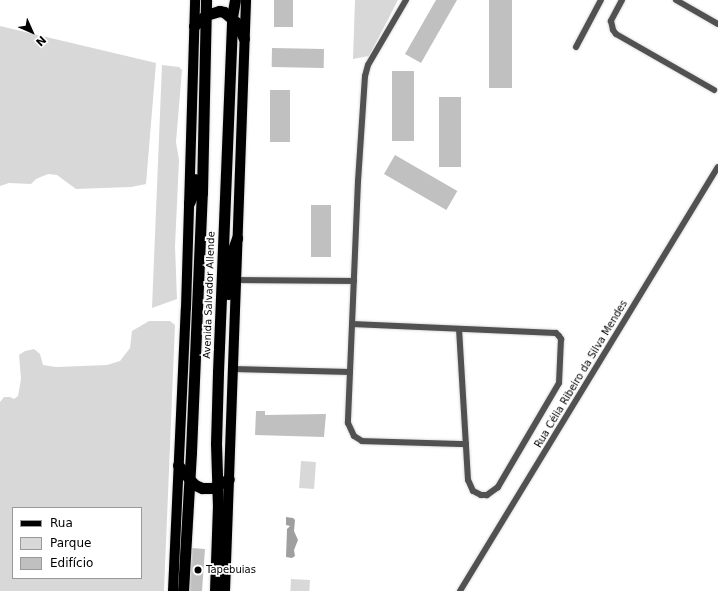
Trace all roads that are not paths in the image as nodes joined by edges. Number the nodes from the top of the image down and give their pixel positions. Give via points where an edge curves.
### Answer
1 (195, 0) edge
2 (206, 0) edge
3 (234, 0) edge
4 (246, 0) edge
5 (406, 0) edge
6 (601, 0) edge
7 (676, 0) edge
8 (619, 1) edge
9 (206, 15) junction
10 (232, 17) junction
11 (718, 24) edge
12 (194, 26) junction
13 (244, 39) junction
14 (576, 46) dead end
15 (714, 90) dead end
16 (205, 93) junction
17 (718, 167) edge
18 (189, 203) junction
19 (237, 238) junction
20 (235, 280) junction
21 (354, 281) junction
22 (352, 324) junction
23 (459, 329) junction
24 (233, 369) junction
25 (218, 372) junction
26 (350, 372) junction
27 (466, 444) junction
28 (178, 465) junction
29 (229, 479) junction
30 (190, 480) junction
31 (218, 486) junction
32 (173, 591) edge
33 (183, 591) edge
34 (215, 591) edge
35 (225, 591) edge
36 (460, 591) edge

1 - 12 main road
2 - 9 highway, Avenida Salvador Allende
3 - 10 highway, Avenida Salvador Allende
4 - 13 main road
5 - 21 street via 368,65 365,76
6 - 14 street
7 - 11 street
8 - 15 street via 611,21 616,34
9 - 10 highway via 219,11
9 - 12 highway
9 - 16 highway, Avenida Salvador Allende
10 - 13 highway
10 - 25 highway, Avenida Salvador Allende
12 - 18 main road
13 - 19 main road
16 - 18 highway via 201,105 195,188
16 - 30 highway, Avenida Salvador Allende
17 - 36 street, Rua Célia Ribeiro da Silva Mendes
18 - 28 main road
19 - 20 main road
19 - 25 highway via 232,252
20 - 21 street
20 - 24 main road
21 - 22 street
22 - 23 street
22 - 26 street
23 - 27 street
23 - 27 street via 556,333 561,339 559,383 498,487 487,495 473,491 468,480
24 - 26 street
24 - 29 main road
25 - 31 highway, Avenida Salvador Allende
26 - 27 street via 348,423 350,431 358,439
28 - 30 highway
28 - 32 main road
29 - 31 highway
29 - 35 main road
30 - 31 highway via 195,486 202,488
30 - 33 highway, Avenida Salvador Allende
31 - 34 highway, Avenida Salvador Allende

